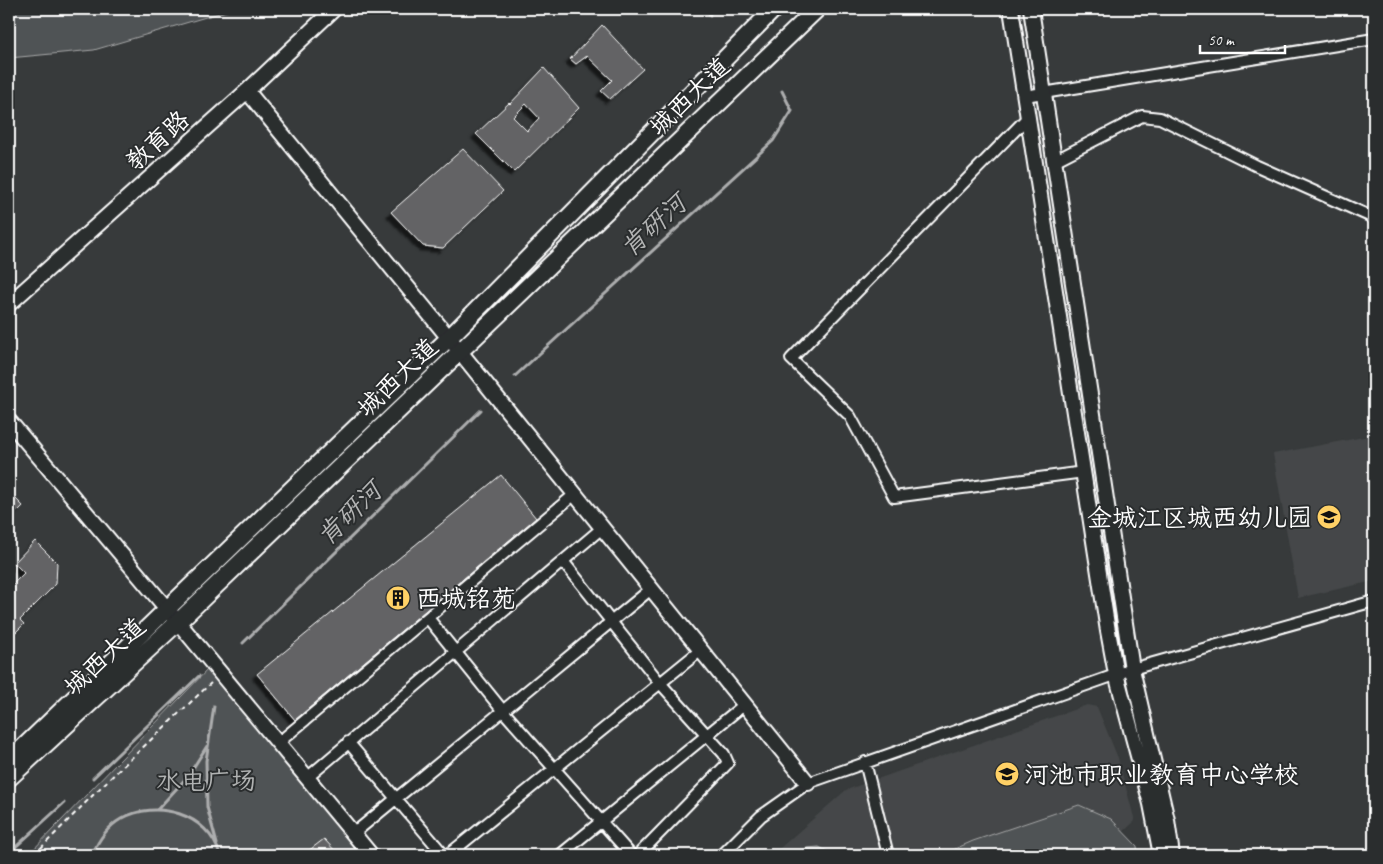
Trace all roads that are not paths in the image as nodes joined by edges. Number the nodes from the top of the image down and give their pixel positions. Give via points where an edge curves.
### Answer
1 (334, 9) edge
2 (774, 9) edge
3 (817, 9) edge
4 (1011, 9) edge
5 (1031, 9) edge
6 (1374, 39) edge
7 (247, 91) junction
8 (1043, 94) junction
9 (1025, 96) junction
10 (1028, 117) junction
11 (1054, 161) junction
12 (1374, 218) edge
13 (9, 304) edge
14 (450, 338) junction
15 (459, 351) junction
16 (9, 421) edge
17 (1084, 472) junction
18 (575, 494) junction
19 (602, 528) junction
20 (563, 561) junction
21 (651, 589) junction
22 (1374, 601) edge
23 (167, 609) junction
24 (428, 618) junction
25 (178, 622) junction
26 (610, 622) junction
27 (700, 650) junction
28 (455, 652) junction
29 (1132, 669) junction
30 (1116, 674) junction
31 (660, 683) junction
32 (745, 704) junction
33 (502, 711) junction
34 (706, 736) junction
35 (348, 742) junction
36 (278, 743) junction
37 (9, 761) edge
38 (865, 762) junction
39 (555, 768) junction
40 (9, 778) edge
41 (307, 778) junction
42 (808, 783) junction
43 (396, 798) junction
44 (600, 822) junction
45 (353, 834) junction
46 (371, 855) edge
47 (444, 855) edge
48 (448, 855) edge
49 (560, 855) edge
50 (631, 855) edge
51 (638, 855) edge
52 (722, 855) edge
53 (888, 855) edge
54 (1161, 855) edge
55 (1172, 855) edge

1 - 7 street, 教育路
2 - 14 main road, 城西大道
3 - 15 main road, 城西大道
4 - 9 street
5 - 8 street
6 - 8 street
7 - 13 street, 教育路
7 - 14 street
8 - 9 street
8 - 11 street
9 - 10 street
10 - 17 street
10 - 17 street via 791,359 850,416 894,497
11 - 12 street via 1142,116 1160,118
11 - 29 street
14 - 15 street
14 - 23 main road, 城西大道
15 - 18 street
15 - 25 main road, 城西大道
16 - 23 street
17 - 30 street
18 - 19 street
18 - 24 street
19 - 20 street
19 - 21 street
20 - 26 street
20 - 28 street
21 - 26 street
21 - 27 street
22 - 29 street
23 - 25 street
23 - 37 main road, 城西大道
24 - 28 street
24 - 36 street
25 - 36 street
25 - 40 main road, 城西大道
26 - 31 street
26 - 33 street
27 - 31 street
27 - 32 street
28 - 33 street
28 - 35 street
29 - 30 street
29 - 55 street
30 - 38 street
30 - 54 street via 1151,804
31 - 34 street
31 - 39 street
32 - 34 street
32 - 42 street
33 - 39 street
33 - 43 street
34 - 44 street
34 - 51 street via 724,754 728,763
35 - 41 street
35 - 43 street
36 - 41 street
38 - 42 street
38 - 53 street
39 - 44 street
39 - 48 street
41 - 45 street
42 - 52 street via 761,816
43 - 45 street
43 - 47 street
44 - 49 street
44 - 50 street
45 - 46 street

